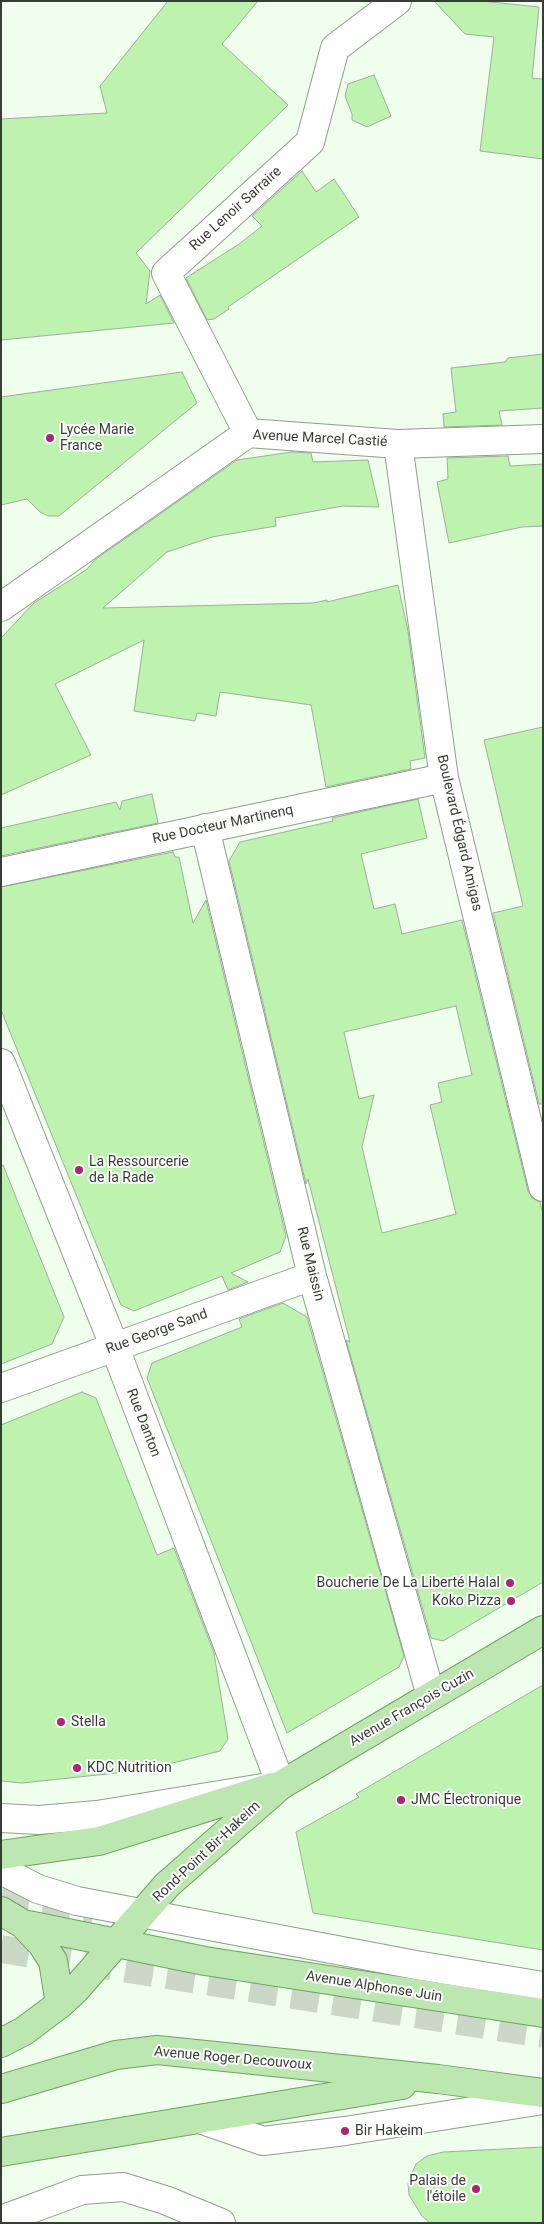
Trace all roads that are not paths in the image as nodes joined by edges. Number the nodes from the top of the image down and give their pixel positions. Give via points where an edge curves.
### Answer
1 (397, 1) edge
2 (248, 433) junction
3 (543, 439) edge
4 (398, 444) junction
5 (1, 607) edge
6 (444, 778) junction
7 (205, 828) junction
8 (1, 872) edge
9 (1, 1063) edge
10 (543, 1187) edge
11 (312, 1276) junction
12 (114, 1348) junction
13 (1, 1388) edge
14 (543, 1630) edge
15 (431, 1696) junction
16 (281, 1785) junction
17 (1, 1818) edge
18 (1, 1854) edge
19 (1, 1870) edge
20 (142, 1914) junction
21 (12, 1918) edge
22 (115, 1944) junction
23 (543, 1986) edge
24 (60, 2004) junction
25 (543, 2013) edge
26 (1, 2043) edge
27 (438, 2079) junction
28 (1, 2089) edge
29 (543, 2093) edge
30 (543, 2100) edge
31 (200, 2119) junction
32 (1, 2152) edge
33 (1, 2220) edge
34 (221, 2223) edge

1 - 2 street, Rue Lenoir Sarraire via 335,48 310,142 166,273
2 - 4 street, Avenue Marcel Castié
2 - 5 street, Avenue Marcel Castié
3 - 4 street, Avenue Marcel Castié
4 - 6 street, Boulevard Édgard Amigas
6 - 7 street, Rue Docteur Martinenq
6 - 10 street, Boulevard Édgard Amigas
7 - 8 street, Rue Docteur Martinenq
7 - 11 street, Rue Maissin
9 - 12 street, Rue Danton
11 - 12 street, Rue George Sand
11 - 15 street, Rue Maissin
12 - 13 street, Rue George Sand
12 - 16 street, Rue Danton
14 - 15 main road, Avenue François Cuzin
15 - 16 main road, Avenue François Cuzin
16 - 17 street via 97,1814 38,1820
16 - 18 main road via 99,1840
16 - 20 main road, Rond-Point Bir-Hakeim via 167,1885
19 - 20 street via 38,1889 77,1901
20 - 22 main road, Rond-Point Bir-Hakeim
20 - 23 street via 416,1966
21 - 22 main road
21 - 24 main road via 42,1944 53,1961
22 - 24 main road, Rond-Point Bir-Hakeim
22 - 25 main road, Avenue Alphonse Juin
24 - 26 main road, Rond-Point Bir-Hakeim via 24,2031
27 - 28 main road, Avenue Roger Decouvoux via 157,2050 116,2055
27 - 29 main road
27 - 31 main road
30 - 31 street via 263,2141
31 - 32 main road
33 - 34 street via 82,2190 123,2188 165,2200

